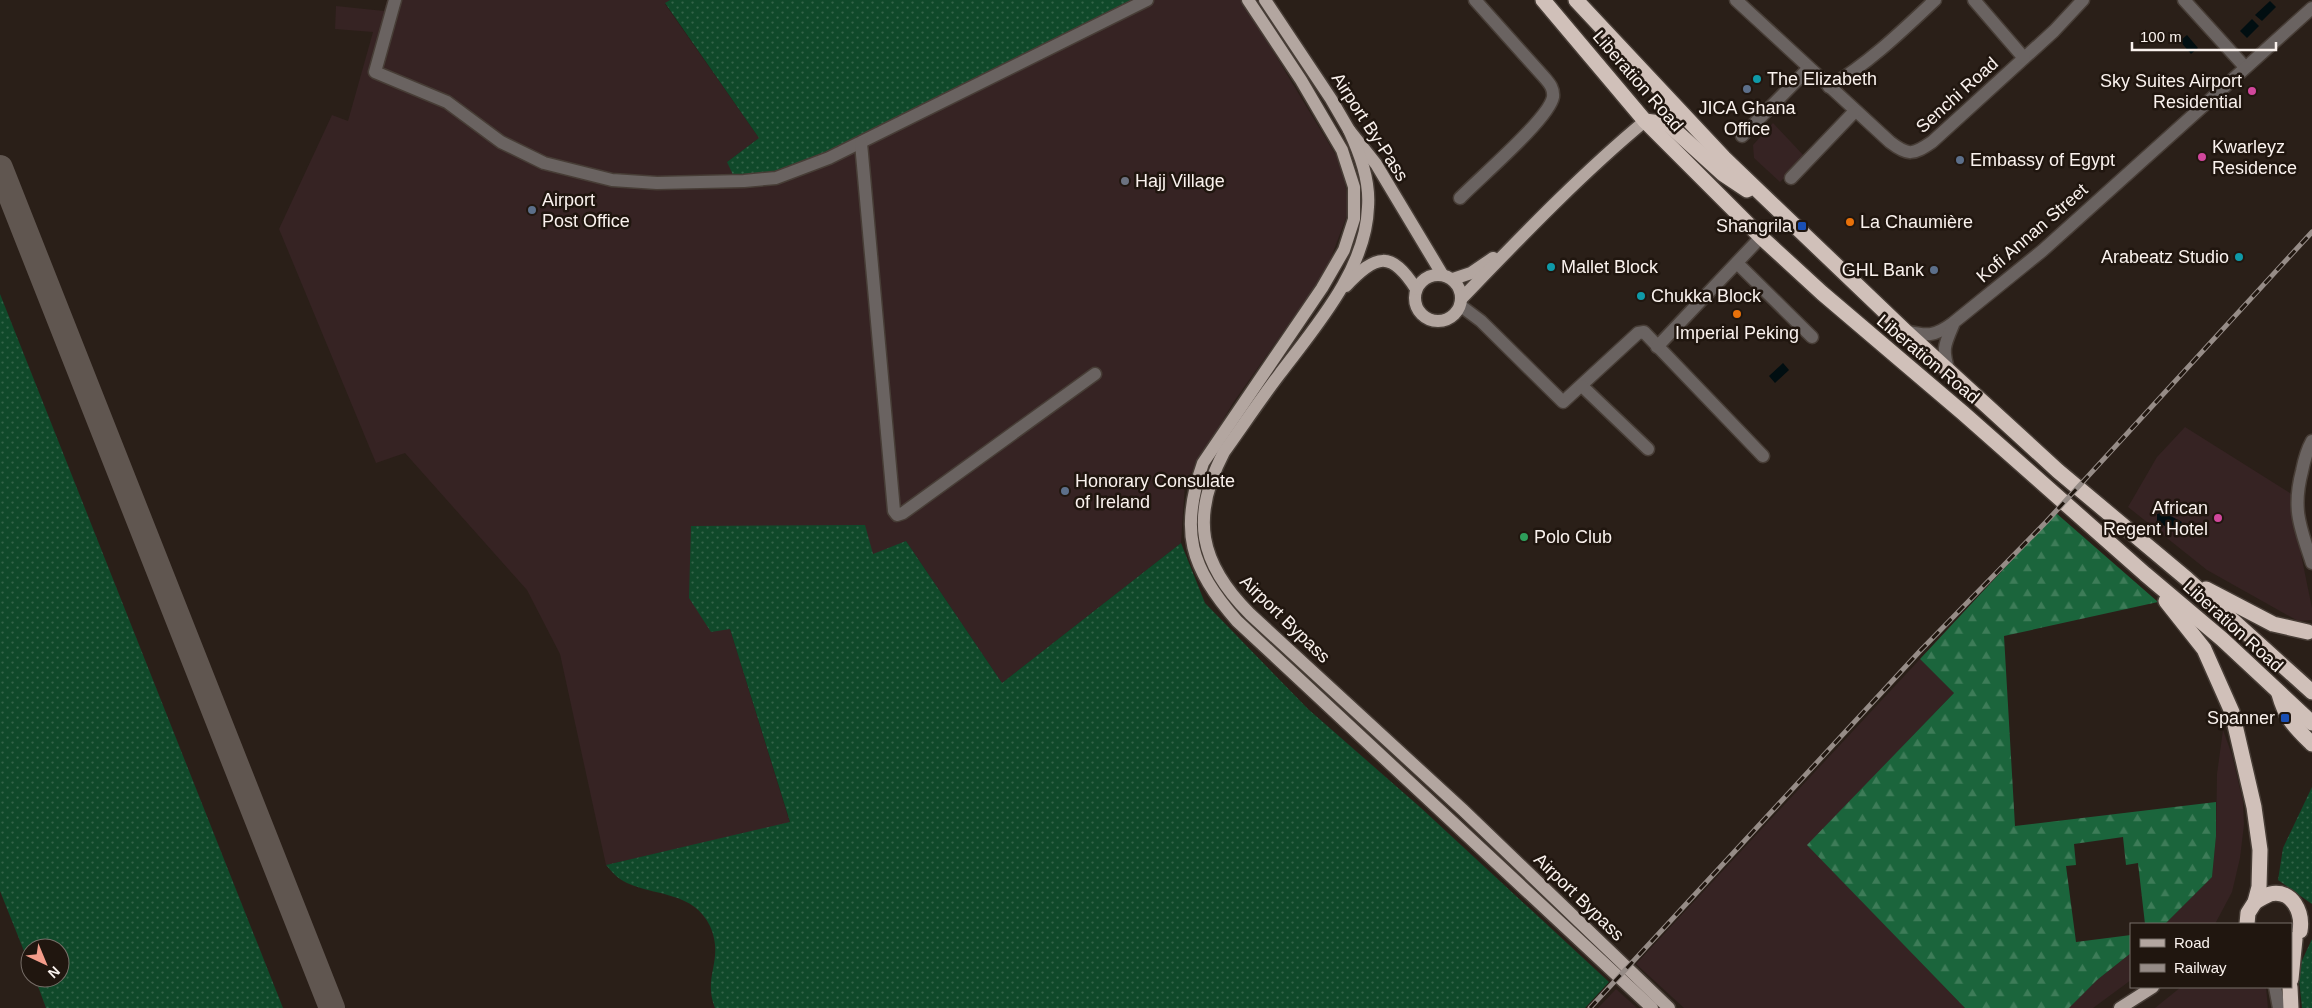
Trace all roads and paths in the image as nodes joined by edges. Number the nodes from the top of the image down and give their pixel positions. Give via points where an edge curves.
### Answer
1 (395, 0) edge
2 (1147, 0) edge
3 (1248, 0) edge
4 (1265, 0) edge
5 (1475, 0) edge
6 (1543, 0) edge
7 (1576, 0) edge
8 (1736, 0) edge
9 (1935, 0) edge
10 (1974, 0) edge
11 (2084, 0) edge
12 (2184, 0) edge
13 (2312, 8) edge
14 (2024, 58) junction
15 (2245, 67) junction
16 (1809, 68) junction
17 (1829, 87) junction
18 (1855, 111) junction
19 (1645, 121) junction
20 (1349, 130) junction
21 (1335, 136) joint
22 (1742, 136) dead end
23 (861, 143) junction
24 (1791, 178) dead end
25 (1762, 196) junction
26 (1460, 198) dead end
27 (1761, 238) junction
28 (1508, 249) junction
29 (1737, 263) junction
30 (1448, 277) junction
31 (1416, 290) junction
32 (1339, 293) junction
33 (1461, 302) junction
34 (1953, 323) junction
35 (1905, 331) junction
36 (1812, 337) dead end
37 (1657, 347) junction
38 (1949, 372) junction
39 (1095, 374) dead end
40 (1582, 386) junction
41 (2312, 442) edge
42 (1648, 449) dead end
43 (1763, 456) dead end
44 (2312, 562) edge
45 (2145, 574) junction
46 (2187, 579) junction
47 (2311, 631) edge
48 (2295, 676) junction
49 (2312, 678) edge
50 (2278, 692) junction
51 (2312, 692) edge
52 (2312, 723) edge
53 (2312, 744) edge
54 (2255, 902) junction
55 (2312, 922) edge
56 (2247, 923) edge
57 (2295, 937) edge
58 (2292, 969) edge
59 (2151, 988) edge
60 (2275, 988) edge
61 (2290, 988) edge
62 (1652, 1008) edge
63 (1670, 1008) edge
64 (2120, 1008) edge
65 (2279, 1008) edge
66 (2291, 1008) edge

1 - 23 street via 375,72 447,102 501,142 544,163 612,180 744,182 776,178
2 - 23 street
3 - 21 main road, Airport By-Pass
4 - 20 main road, Airport By-Pass
5 - 26 street via 1544,77 1553,88 1553,94 1550,106 1537,122
6 - 19 highway, Liberation Road
7 - 25 highway, Liberation Road
8 - 16 street, Senchi Road
9 - 17 street via 1882,50
10 - 14 street
11 - 14 street, Senchi Road
12 - 15 street
13 - 15 street, Kofi Annan Street
14 - 18 street, Senchi Road via 1917,152 1900,150
15 - 34 street, Kofi Annan Street via 2042,251
16 - 17 street, Senchi Road
16 - 22 street
17 - 18 street, Senchi Road
18 - 24 street
19 - 25 highway via 1668,124 1723,174
19 - 27 highway, Liberation Road
19 - 28 main road
20 - 30 main road, Airport By-Pass via 1376,164
20 - 32 main road, Airport Bypass via 1364,169 1368,208 1366,226
21 - 62 main road, Airport Bypass via 1354,187 1355,211 1350,235 1322,288 1203,463 1190,517 1194,553 1212,589 1237,621
23 - 39 street via 894,511 897,514 903,513
25 - 35 highway, Liberation Road
27 - 29 street
27 - 45 highway, Liberation Road
28 - 30 main road via 1470,273
28 - 33 main road
29 - 36 street
29 - 37 street
30 - 31 main road via 1427,277
30 - 33 main road via 1461,291
31 - 32 main road via 1400,266 1380,261 1362,269
31 - 33 main road via 1418,310 1435,321 1455,315
32 - 63 main road, Airport Bypass via 1235,437 1212,476 1203,511 1206,546 1213,564 1233,596 1250,614 1463,810
33 - 40 street via 1562,402
34 - 35 street, Kofi Annan Street via 1928,336
34 - 38 street, Kofi Annan Street via 1943,350
35 - 38 highway, Liberation Road
37 - 40 street via 1642,331
37 - 43 street
38 - 46 highway, Liberation Road via 2058,471
40 - 42 street
41 - 44 street via 2298,488 2296,513
45 - 50 highway, Liberation Road
45 - 54 highway via 2204,649 2232,712 2254,807 2259,875
46 - 47 highway via 2274,624
46 - 48 highway, Liberation Road
48 - 49 highway
48 - 51 highway, Liberation Road
50 - 52 highway, Liberation Road
50 - 53 highway via 2290,723
54 - 56 highway via 2248,913
54 - 57 highway via 2275,894 2289,898 2301,916
55 - 57 highway
57 - 58 highway
59 - 64 main road
60 - 65 street
61 - 66 highway

